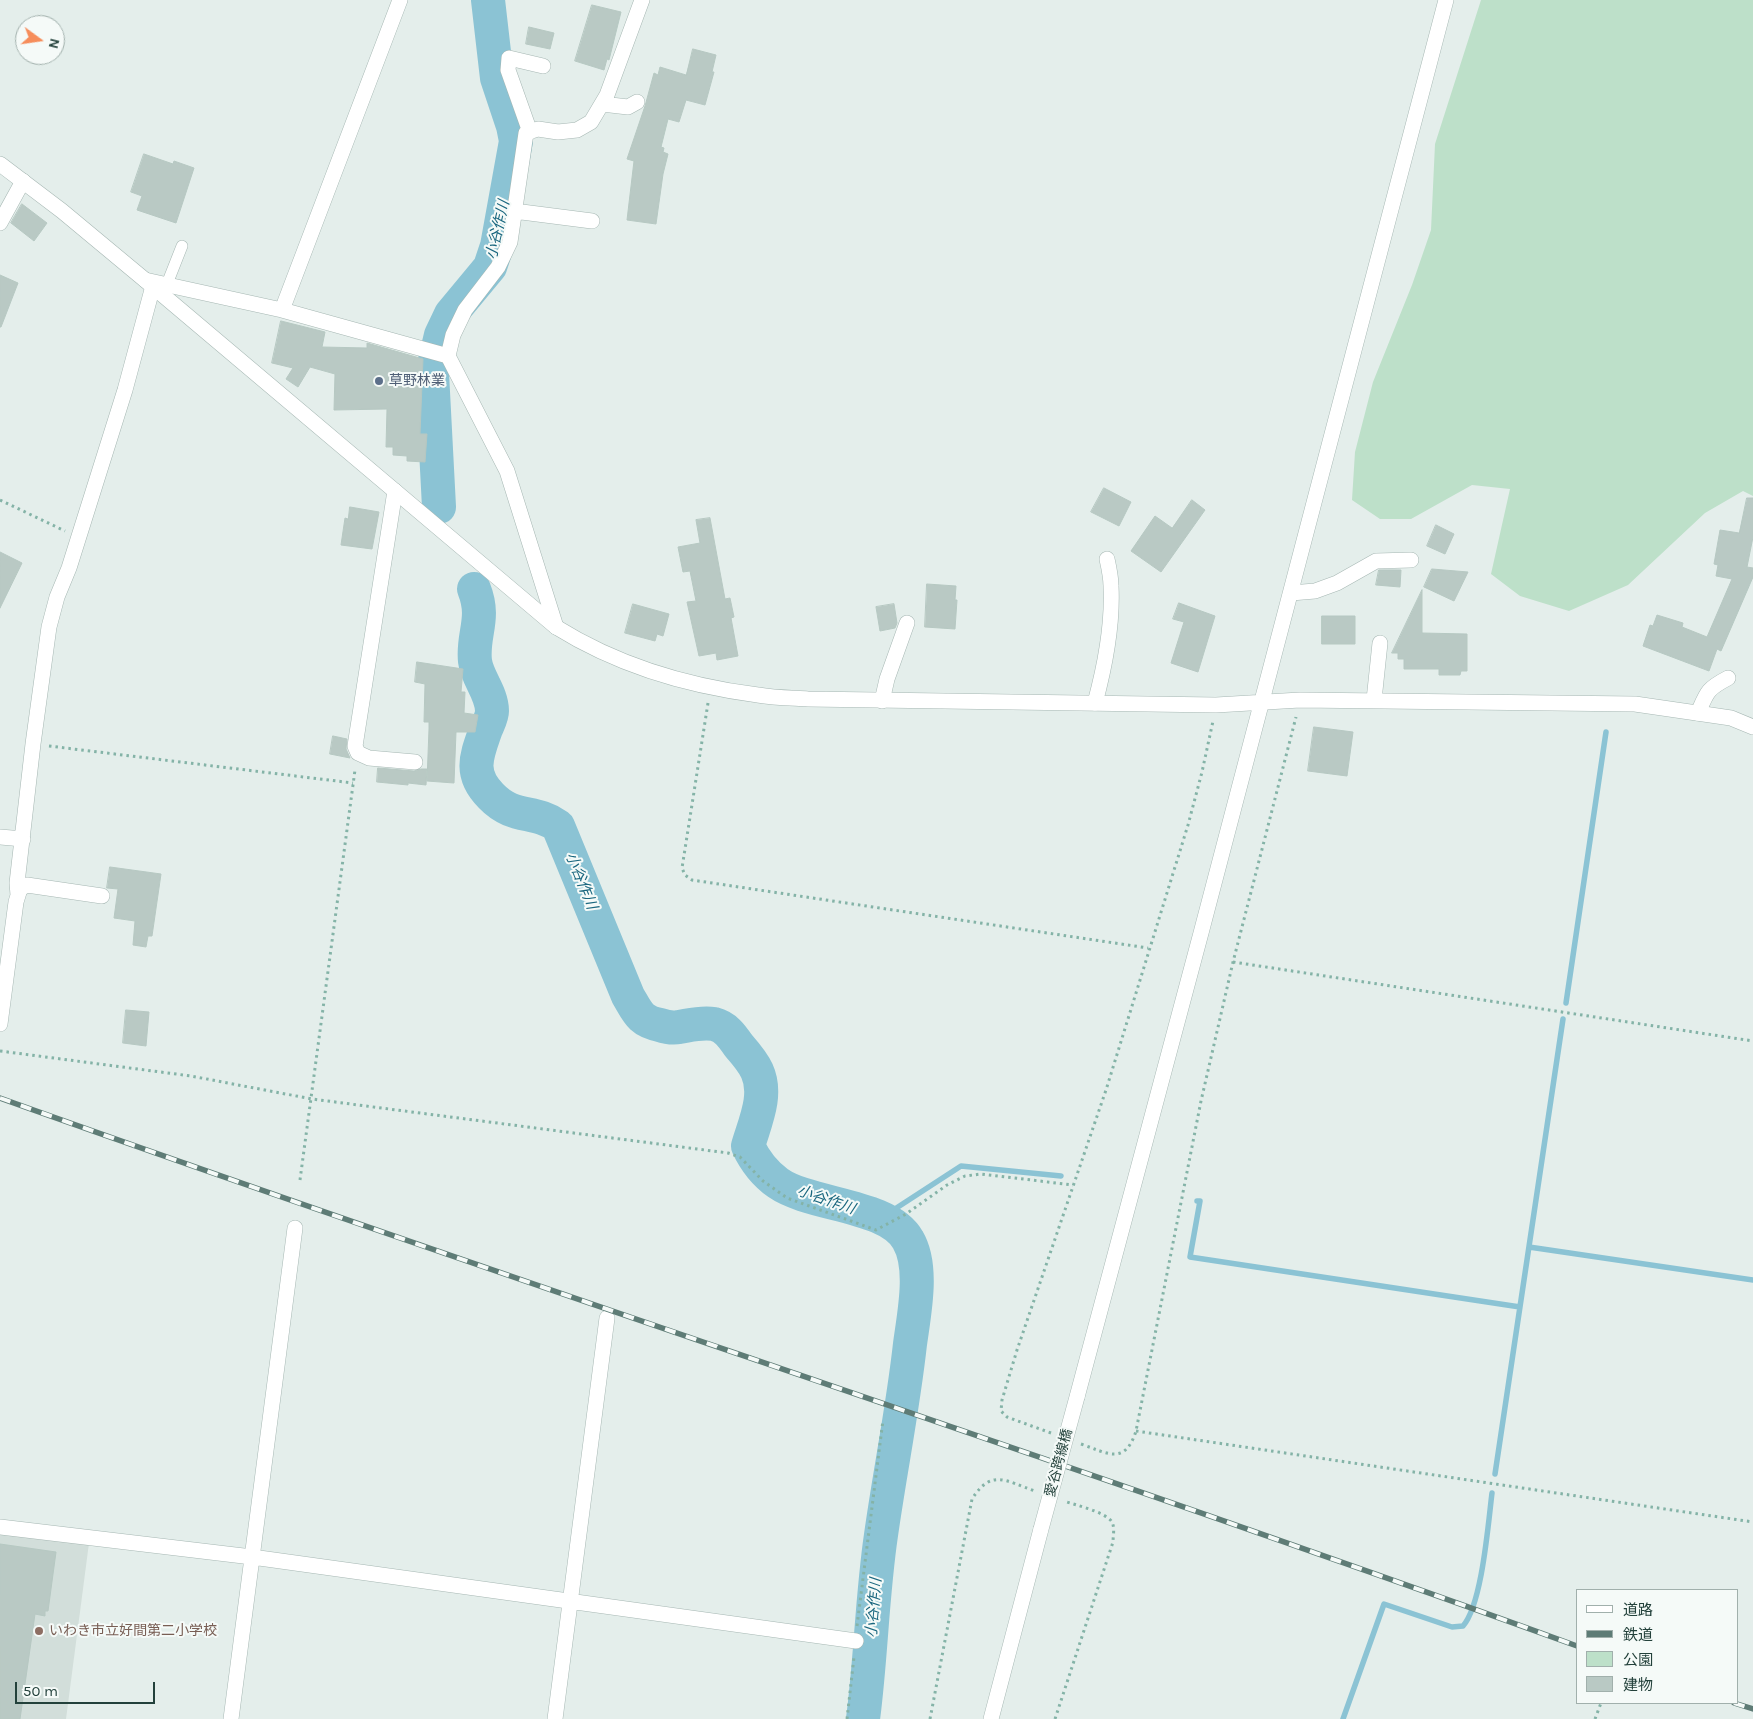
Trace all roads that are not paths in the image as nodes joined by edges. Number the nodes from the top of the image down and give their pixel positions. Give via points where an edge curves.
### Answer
1 (400, 0) edge
2 (642, 0) edge
3 (1446, 0) edge
4 (542, 66) dead end
5 (637, 102) dead end
6 (602, 104) junction
7 (530, 132) junction
8 (0, 164) edge
9 (24, 181) junction
10 (514, 211) junction
11 (592, 221) dead end
12 (0, 223) edge
13 (182, 246) dead end
14 (155, 283) junction
15 (282, 310) junction
16 (439, 353) junction
17 (395, 491) junction
18 (1107, 559) dead end
19 (1411, 560) dead end
20 (1291, 593) junction
21 (907, 623) dead end
22 (556, 627) junction
23 (1380, 643) dead end
24 (1728, 678) dead end
25 (882, 700) junction
26 (1374, 700) junction
27 (1263, 701) junction
28 (1095, 703) junction
29 (1698, 713) junction
30 (1753, 727) edge
31 (415, 762) dead end
32 (0, 836) edge
33 (22, 839) junction
34 (18, 895) junction
35 (102, 896) dead end
36 (0, 1024) edge
37 (295, 1228) dead end
38 (607, 1318) dead end
39 (0, 1527) edge
40 (252, 1558) junction
41 (571, 1603) junction
42 (856, 1641) road end
43 (231, 1719) edge
44 (556, 1719) edge
45 (991, 1719) edge

1 - 15 street
2 - 6 street
3 - 20 street, 愛谷跨線橋
4 - 7 street via 509,58 508,70
5 - 6 street via 628,107
6 - 7 street via 591,122 577,130 538,129
7 - 10 street via 526,133
8 - 9 street
9 - 12 street
9 - 14 street
10 - 11 street
10 - 16 street via 510,242 498,267 465,310 453,335
13 - 14 lane
14 - 15 street
14 - 17 street
14 - 33 street via 125,390 49,627
15 - 16 street
16 - 22 street via 507,471
17 - 22 street
17 - 31 street via 355,743 358,753 369,758
18 - 28 street via 1110,611 1104,666
19 - 20 street via 1376,561 1337,583 1315,591
20 - 27 street, 愛谷跨線橋
21 - 25 street
22 - 25 street via 577,640 645,670 684,681 761,696
23 - 26 street
24 - 29 street via 1713,686
25 - 28 street
26 - 27 street
26 - 29 street via 1636,704
27 - 28 street via 1216,705
27 - 45 street, 愛谷跨線橋, bridge
29 - 30 street via 1731,718
32 - 33 street
33 - 34 street
34 - 35 street via 22,886 27,885
34 - 36 street
37 - 40 street
38 - 41 street
39 - 40 street
40 - 41 street
40 - 43 street
41 - 42 street
41 - 44 street

